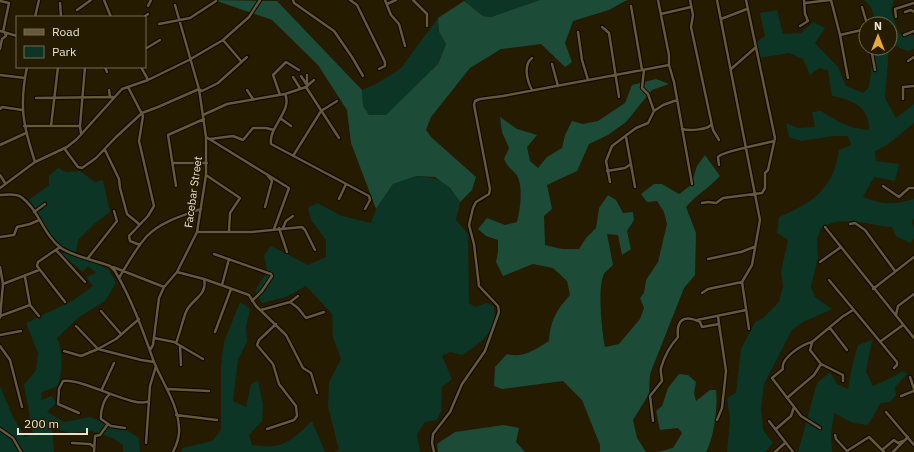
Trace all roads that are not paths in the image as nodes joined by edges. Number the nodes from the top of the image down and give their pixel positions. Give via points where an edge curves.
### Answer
1 (39, 0) edge
2 (91, 0) edge
3 (104, 0) edge
4 (151, 0) edge
5 (260, 0) edge
6 (293, 0) edge
7 (350, 0) edge
8 (385, 0) edge
9 (396, 0) edge
10 (413, 0) edge
11 (658, 0) edge
12 (690, 0) edge
13 (717, 0) edge
14 (746, 0) edge
15 (831, 0) edge
16 (0, 1) edge
17 (9, 1) edge
18 (216, 1) dead end
19 (805, 2) edge
20 (60, 3) dead end
21 (914, 3) edge
22 (387, 4) junction
23 (175, 5) dead end
24 (148, 6) dead end
25 (631, 6) dead end
26 (691, 7) junction
27 (862, 7) dead end
28 (747, 9) junction
29 (77, 10) dead end
30 (905, 12) dead end
31 (914, 12) edge
32 (148, 14) dead end
33 (661, 14) junction
34 (35, 16) edge
35 (61, 16) edge
36 (111, 16) edge
37 (145, 16) edge
38 (865, 16) edge
39 (896, 16) edge
40 (721, 19) junction
41 (180, 21) junction
42 (159, 24) dead end
43 (427, 26) dead end
44 (800, 26) dead end
45 (602, 27) dead end
46 (914, 31) edge
47 (3, 32) edge
48 (578, 32) dead end
49 (858, 32) edge
50 (840, 35) junction
51 (904, 35) dead end
52 (16, 36) edge
53 (160, 40) dead end
54 (223, 40) junction
55 (405, 46) dead end
56 (146, 48) edge
57 (755, 48) junction
58 (0, 49) edge
59 (872, 56) edge
60 (247, 57) dead end
61 (914, 57) edge
62 (532, 58) dead end
63 (191, 59) junction
64 (241, 61) junction
65 (908, 61) dead end
66 (552, 64) dead end
67 (669, 65) junction
68 (27, 68) edge
69 (58, 68) edge
70 (85, 68) edge
71 (105, 68) edge
72 (142, 68) edge
73 (379, 69) dead end
74 (731, 69) junction
75 (299, 70) dead end
76 (643, 70) junction
77 (874, 70) dead end
78 (106, 72) dead end
79 (0, 75) edge
80 (306, 75) dead end
81 (615, 75) junction
82 (301, 76) dead end
83 (363, 76) dead end
84 (294, 77) dead end
85 (24, 78) junction
86 (848, 78) dead end
87 (148, 80) junction
88 (314, 80) dead end
89 (588, 80) junction
90 (306, 86) junction
91 (558, 86) junction
92 (914, 86) edge
93 (128, 87) junction
94 (199, 88) junction
95 (300, 88) junction
96 (109, 90) dead end
97 (247, 90) dead end
98 (532, 90) junction
99 (285, 94) junction
100 (280, 95) junction
101 (112, 97) junction
102 (619, 97) dead end
103 (36, 98) dead end
104 (54, 98) junction
105 (82, 98) junction
106 (903, 99) dead end
107 (253, 100) junction
108 (677, 100) junction
109 (337, 101) dead end
110 (0, 109) edge
111 (22, 110) junction
112 (321, 111) junction
113 (654, 111) junction
114 (142, 113) junction
115 (203, 115) junction
116 (280, 118) junction
117 (204, 119) junction
118 (712, 124) junction
119 (24, 126) junction
120 (51, 126) junction
121 (80, 126) junction
122 (291, 126) dead end
123 (708, 127) junction
124 (682, 129) junction
125 (274, 130) junction
126 (713, 130) junction
127 (26, 133) junction
128 (81, 133) junction
129 (626, 137) junction
130 (208, 138) junction
131 (339, 138) dead end
132 (719, 140) dead end
133 (774, 141) junction
134 (0, 145) edge
135 (64, 148) junction
136 (746, 149) junction
137 (105, 150) junction
138 (293, 156) junction
139 (35, 162) junction
140 (207, 163) junction
141 (173, 164) junction
142 (631, 164) junction
143 (719, 165) dead end
144 (607, 171) junction
145 (0, 175) edge
146 (206, 175) junction
147 (268, 175) junction
148 (610, 182) dead end
149 (5, 183) junction
150 (346, 184) junction
151 (692, 184) dead end
152 (176, 186) dead end
153 (883, 186) dead end
154 (635, 187) dead end
155 (0, 188) edge
156 (914, 188) edge
157 (755, 193) junction
158 (0, 195) edge
159 (339, 198) dead end
160 (702, 203) dead end
161 (45, 204) dead end
162 (265, 207) dead end
163 (201, 209) junction
164 (365, 209) dead end
165 (114, 211) dead end
166 (34, 212) junction
167 (293, 216) dead end
168 (38, 220) junction
169 (139, 224) junction
170 (850, 224) dead end
171 (825, 227) dead end
172 (281, 228) junction
173 (274, 229) junction
174 (229, 231) junction
175 (197, 232) junction
176 (0, 237) edge
177 (140, 245) junction
178 (755, 246) junction
179 (60, 247) junction
180 (841, 247) junction
181 (56, 250) junction
182 (314, 250) dead end
183 (287, 252) dead end
184 (214, 254) dead end
185 (914, 257) edge
186 (88, 258) junction
187 (229, 259) junction
188 (708, 259) dead end
189 (820, 262) dead end
190 (110, 266) junction
191 (0, 267) edge
192 (39, 270) junction
193 (895, 271) junction
194 (122, 272) junction
195 (177, 272) junction
196 (25, 277) junction
197 (119, 278) junction
198 (204, 279) junction
199 (829, 280) dead end
200 (85, 282) dead end
201 (742, 282) junction
202 (3, 284) junction
203 (222, 285) junction
204 (164, 287) junction
205 (232, 288) junction
206 (873, 289) junction
207 (702, 293) dead end
208 (914, 294) edge
209 (298, 296) dead end
210 (252, 301) junction
211 (65, 302) dead end
212 (290, 302) junction
213 (30, 305) junction
214 (260, 310) junction
215 (746, 310) junction
216 (853, 310) junction
217 (102, 311) dead end
218 (324, 312) dead end
219 (39, 316) dead end
220 (718, 316) junction
221 (896, 316) junction
222 (0, 317) edge
223 (139, 319) junction
224 (697, 320) junction
225 (276, 324) junction
226 (719, 324) junction
227 (903, 325) junction
228 (76, 326) dead end
229 (830, 328) junction
230 (749, 329) dead end
231 (21, 331) dead end
232 (215, 332) dead end
233 (121, 334) junction
234 (0, 335) edge
235 (914, 336) edge
236 (154, 338) junction
237 (881, 341) junction
238 (812, 342) junction
239 (176, 343) junction
240 (0, 346) edge
241 (180, 346) junction
242 (98, 349) junction
243 (150, 350) junction
244 (847, 350) dead end
245 (64, 351) dead end
246 (203, 359) dead end
247 (154, 362) junction
248 (114, 363) dead end
249 (821, 364) junction
250 (156, 366) junction
251 (182, 366) dead end
252 (894, 368) dead end
253 (910, 377) dead end
254 (843, 381) dead end
255 (168, 389) junction
256 (102, 390) junction
257 (914, 390) edge
258 (209, 391) dead end
259 (317, 393) dead end
260 (110, 394) junction
261 (900, 396) dead end
262 (787, 398) junction
263 (149, 401) junction
264 (22, 407) dead end
265 (794, 407) junction
266 (79, 412) dead end
267 (886, 412) dead end
268 (176, 415) junction
269 (217, 420) dead end
270 (717, 420) dead end
271 (653, 421) dead end
272 (769, 421) dead end
273 (108, 424) junction
274 (125, 428) dead end
275 (820, 428) dead end
276 (0, 429) edge
277 (268, 429) dead end
278 (776, 429) junction
279 (835, 434) dead end
280 (908, 437) junction
281 (903, 442) junction
282 (72, 443) dead end
283 (146, 443) dead end
284 (785, 443) junction
285 (914, 445) edge
286 (94, 447) junction
287 (883, 451) edge
288 (20, 452) edge
289 (94, 452) edge
290 (174, 452) edge
291 (434, 452) edge
292 (775, 452) edge
293 (793, 452) edge
294 (893, 452) edge

1 - 34 street
2 - 29 street
3 - 36 street
4 - 24 street
5 - 54 street via 250,17
6 - 83 street via 334,31
7 - 73 street via 357,5 385,62 385,66
8 - 22 street
9 - 22 street
10 - 43 street via 427,14
11 - 33 street
12 - 26 street
13 - 40 street
14 - 28 street
15 - 19 street
15 - 50 street
16 - 17 street
17 - 47 street
18 - 41 street
19 - 44 street via 808,21
20 - 35 street
21 - 39 street via 895,9
22 - 55 street via 391,15 399,24
23 - 41 street, Facebar Street
25 - 76 street
26 - 33 street
26 - 118 street via 691,27
27 - 38 street
28 - 40 street
28 - 57 street
30 - 31 street
32 - 37 street
33 - 67 street
40 - 74 street
41 - 42 street
41 - 63 street, Facebar Street
45 - 81 street via 609,33
46 - 51 street
47 - 52 street
47 - 58 street via 6,36 2,39
48 - 89 street
49 - 50 street
50 - 86 street
53 - 56 street
54 - 63 street
54 - 64 street
57 - 74 street
57 - 133 street
59 - 77 street
60 - 64 street
61 - 65 street
62 - 98 street via 526,68
63 - 87 street
63 - 94 street, Facebar Street
64 - 94 street via 218,83 202,91
66 - 91 street
67 - 76 street
67 - 108 street
68 - 85 street
69 - 104 street
70 - 105 street
71 - 78 street
72 - 87 street
74 - 136 street
75 - 100 street via 286,62 273,75
76 - 81 street
76 - 113 street via 642,88 648,94
79 - 85 street
80 - 90 street
81 - 89 street
81 - 102 street
82 - 90 street
84 - 95 street
85 - 111 street
87 - 93 street
88 - 90 street
89 - 91 street
90 - 95 street
90 - 112 street
91 - 98 street
92 - 106 street via 903,87
93 - 101 street
93 - 114 street
94 - 114 street
94 - 115 street, Facebar Street
95 - 99 street
96 - 101 street
97 - 107 street
98 - 291 street via 475,101 490,190 489,194 476,202 472,208 469,225 479,286 498,306 499,312 485,351 462,384 450,412 433,434
99 - 100 street
99 - 116 street via 286,106
100 - 107 street
101 - 105 street
101 - 128 street
103 - 104 street
104 - 105 street
104 - 120 street
105 - 121 street
107 - 115 street via 227,104
108 - 113 street
108 - 124 street
109 - 112 street
110 - 111 street via 4,107
111 - 119 street
112 - 131 street
112 - 138 street
113 - 129 street via 648,123 636,128
114 - 137 street
114 - 169 street via 139,141 154,206
115 - 117 street, Facebar Street
116 - 122 street
116 - 125 street
117 - 130 street, Facebar Street
117 - 141 street via 168,134
118 - 123 street
118 - 126 street
119 - 120 street
119 - 127 street
120 - 121 street
121 - 128 street
123 - 124 street
123 - 126 street
124 - 151 street
125 - 130 street via 253,128 243,140 233,136
125 - 138 street via 271,144
126 - 132 street
127 - 134 street
127 - 139 street
128 - 135 street
129 - 142 street
129 - 144 street via 610,148
130 - 140 street, Facebar Street
130 - 147 street
133 - 136 street
133 - 157 street via 768,170 765,173 764,191
135 - 137 street via 80,168 92,162
135 - 139 street
136 - 143 street via 735,149 720,154
136 - 157 street
137 - 169 street via 119,179 127,214
138 - 150 street
139 - 149 street
140 - 141 street
140 - 146 street, Facebar Street
141 - 152 street
142 - 144 street via 625,168
142 - 154 street
144 - 148 street
145 - 149 street
146 - 163 street, Facebar Street
146 - 174 street via 240,198 230,214
147 - 162 street via 272,181
147 - 173 street via 289,188
149 - 155 street
150 - 159 street
150 - 164 street via 369,196 370,200
153 - 156 street via 899,197 909,188
157 - 160 street via 723,198 716,203
157 - 178 street via 760,220
158 - 166 street via 20,196
161 - 166 street
163 - 175 street, Facebar Street
163 - 177 street via 156,229 148,234
165 - 186 street via 117,221
166 - 168 street
167 - 172 street
168 - 176 street via 17,227 14,235
168 - 179 street
169 - 177 street via 128,238
170 - 193 street via 855,223 863,228
171 - 180 street
172 - 173 street
172 - 182 street via 304,228
172 - 183 street
173 - 174 street via 258,232
174 - 175 street
175 - 195 street, Facebar Street
177 - 194 street
178 - 188 street via 741,252
178 - 201 street via 752,265
179 - 181 street
179 - 186 street
180 - 189 street
180 - 206 street
181 - 192 street via 38,262
181 - 200 street
184 - 187 street
185 - 193 street
186 - 190 street
187 - 203 street
187 - 210 street via 271,274 262,291
190 - 194 street
190 - 197 street
191 - 202 street
192 - 196 street
192 - 211 street
193 - 206 street
194 - 197 street
194 - 204 street
195 - 198 street
195 - 204 street, Facebar Street
196 - 202 street
196 - 213 street
197 - 223 street
198 - 203 street
198 - 239 street via 202,293 186,310
199 - 216 street
201 - 207 street via 708,289
201 - 215 street
202 - 222 street
203 - 205 street
204 - 236 street, Facebar Street via 159,298
205 - 210 street via 248,295
205 - 232 street
206 - 221 street
208 - 221 street via 898,306
209 - 212 street
210 - 214 street
212 - 214 street
212 - 218 street via 306,318
213 - 219 street
213 - 222 street
214 - 225 street
215 - 220 street
215 - 230 street
216 - 229 street
216 - 237 street
217 - 233 street
220 - 224 street
220 - 226 street
221 - 227 street
223 - 233 street
223 - 243 street
224 - 226 street via 702,327
224 - 271 street via 682,320 676,328 678,337 668,348 668,355 661,368 662,381 650,396
225 - 259 street via 291,342 303,368 311,373
225 - 277 street via 257,345 273,364 279,384 296,406 297,416 294,420
226 - 270 street via 726,371 722,408
227 - 235 street
227 - 237 street
228 - 242 street
229 - 238 street
229 - 244 street
231 - 234 street
233 - 242 street
236 - 239 street
236 - 243 street, Facebar Street
237 - 252 street via 898,364
238 - 249 street via 810,350
238 - 262 street via 793,353 784,363 783,369 772,378
239 - 241 street
240 - 264 street via 10,360
241 - 246 street
241 - 251 street
242 - 245 street via 81,356
242 - 247 street
243 - 247 street
247 - 250 street
248 - 256 street
249 - 254 street via 843,375
249 - 262 street via 814,375
250 - 255 street
250 - 263 street
253 - 257 street
255 - 258 street
255 - 268 street
256 - 260 street
256 - 266 street via 62,382 58,404
257 - 261 street
260 - 263 street via 141,403
260 - 273 street via 100,414 101,419
262 - 265 street
263 - 283 street
265 - 275 street
265 - 278 street via 792,416
267 - 280 street
268 - 269 street
268 - 290 street via 179,434
272 - 278 street
273 - 274 street
273 - 286 street via 96,436
276 - 288 street via 13,438
278 - 284 street
279 - 287 street via 836,439 847,451 869,437
280 - 281 street
280 - 285 street
281 - 287 street via 895,440
281 - 294 street
282 - 286 street via 90,444
284 - 292 street
284 - 293 street
286 - 289 street

